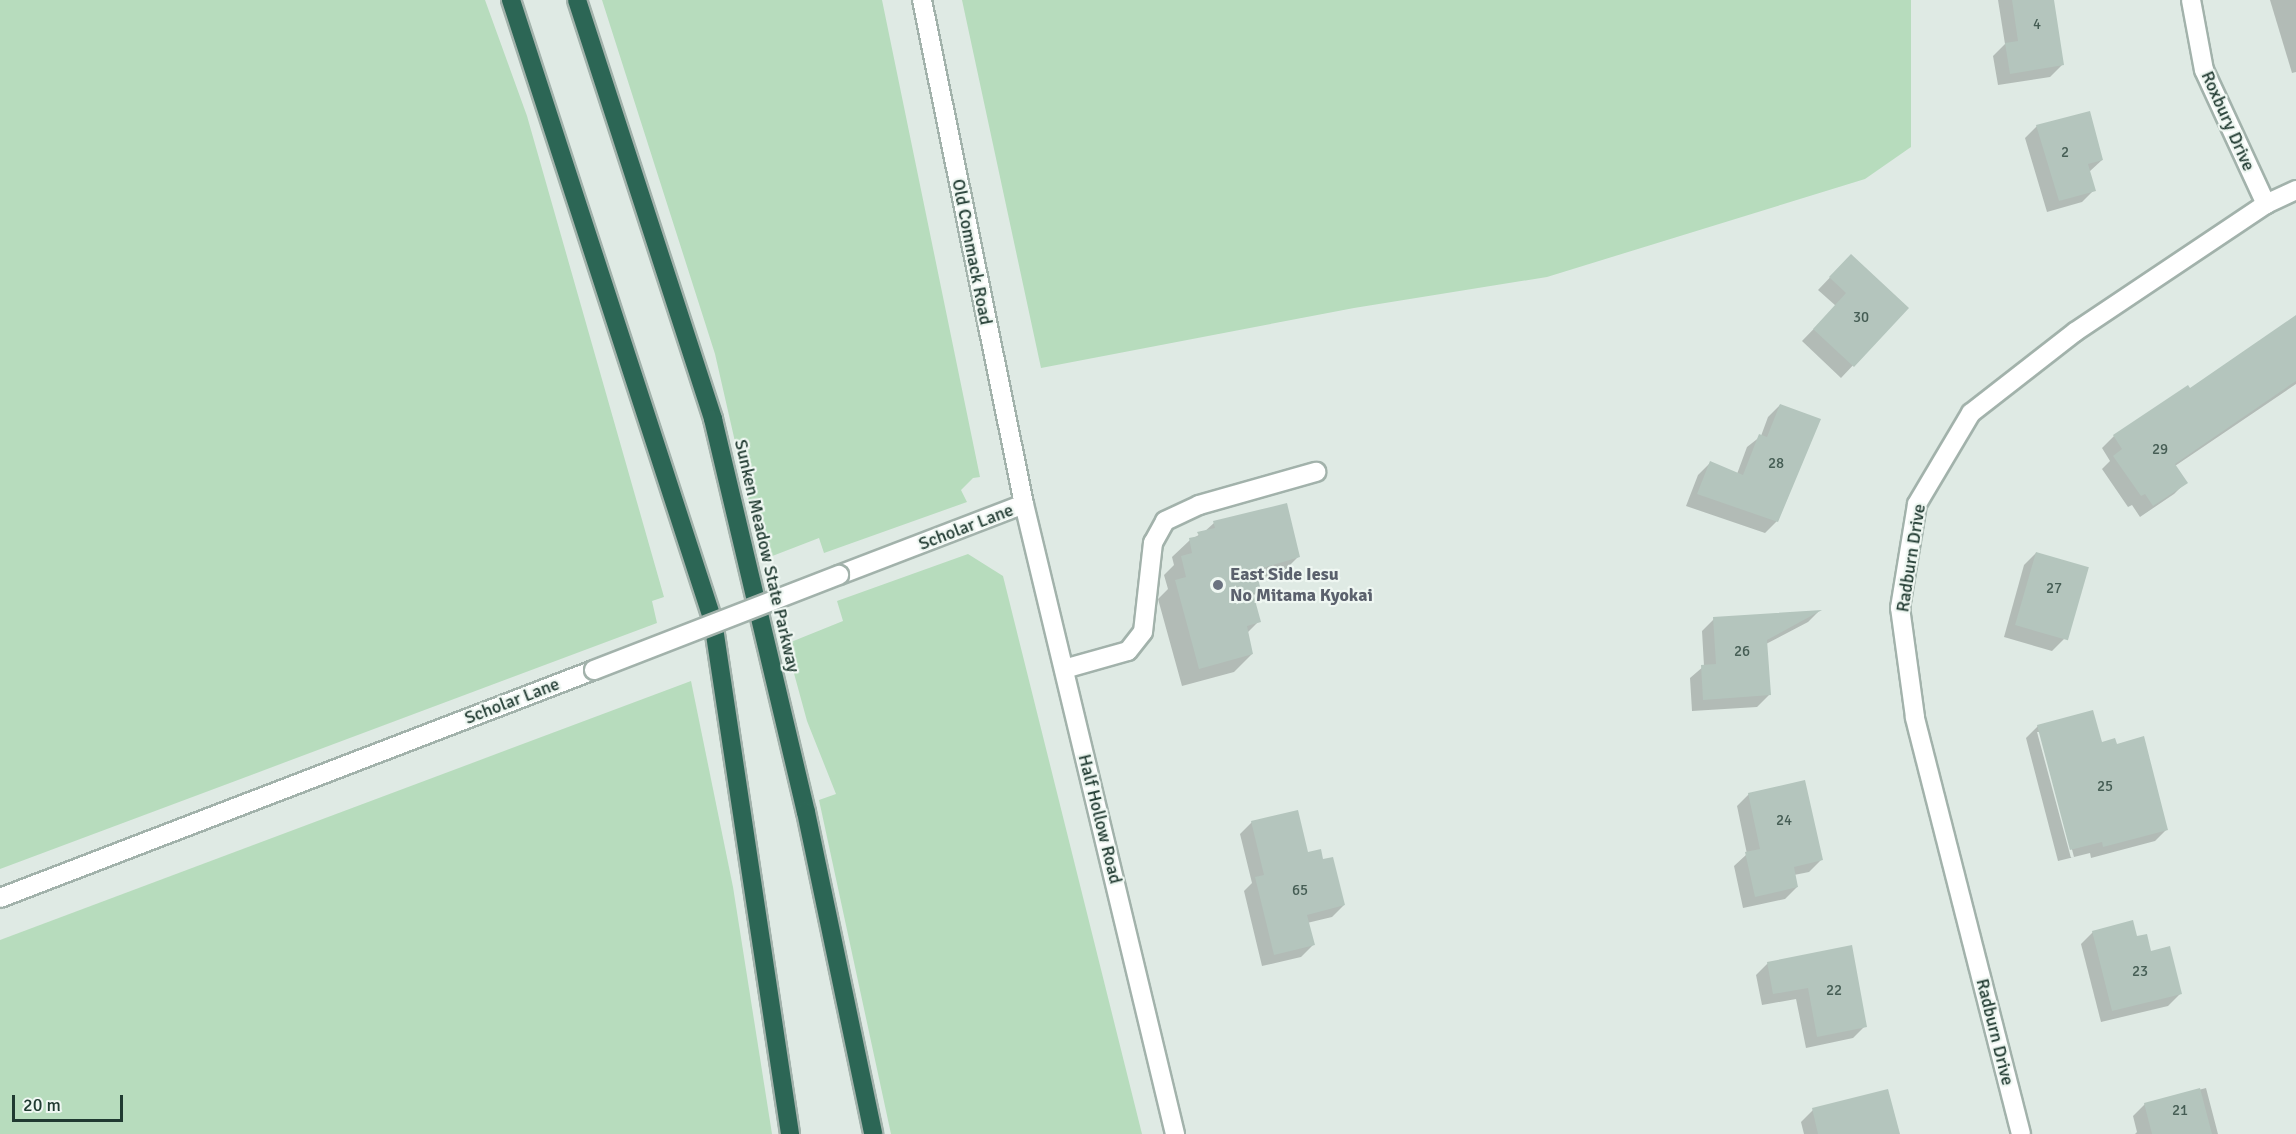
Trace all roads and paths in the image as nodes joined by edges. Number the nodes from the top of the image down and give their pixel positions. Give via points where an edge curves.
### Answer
1 (511, 0) edge
2 (577, 0) edge
3 (922, 0) edge
4 (2191, 0) edge
5 (2296, 190) edge
6 (2266, 204) junction
7 (1316, 472) dead end
8 (1024, 504) junction
9 (1064, 669) junction
10 (0, 898) edge
11 (790, 1134) edge
12 (873, 1134) edge
13 (1175, 1134) edge
14 (2021, 1134) edge

1 - 11 highway via 712,621
2 - 12 highway, Sunken Meadow State Parkway via 713,418 806,812
3 - 8 street, Old Commack Road
4 - 6 street, Roxbury Drive via 2204,70
5 - 6 street, Radburn Drive
6 - 14 street, Radburn Drive via 2075,332 1971,412 1917,504 1900,608 1915,717
7 - 9 street via 1198,505 1166,521 1153,543 1143,632 1128,651
8 - 9 street, Half Hollow Road
8 - 10 street, Scholar Lane, bridge
9 - 13 street, Half Hollow Road

